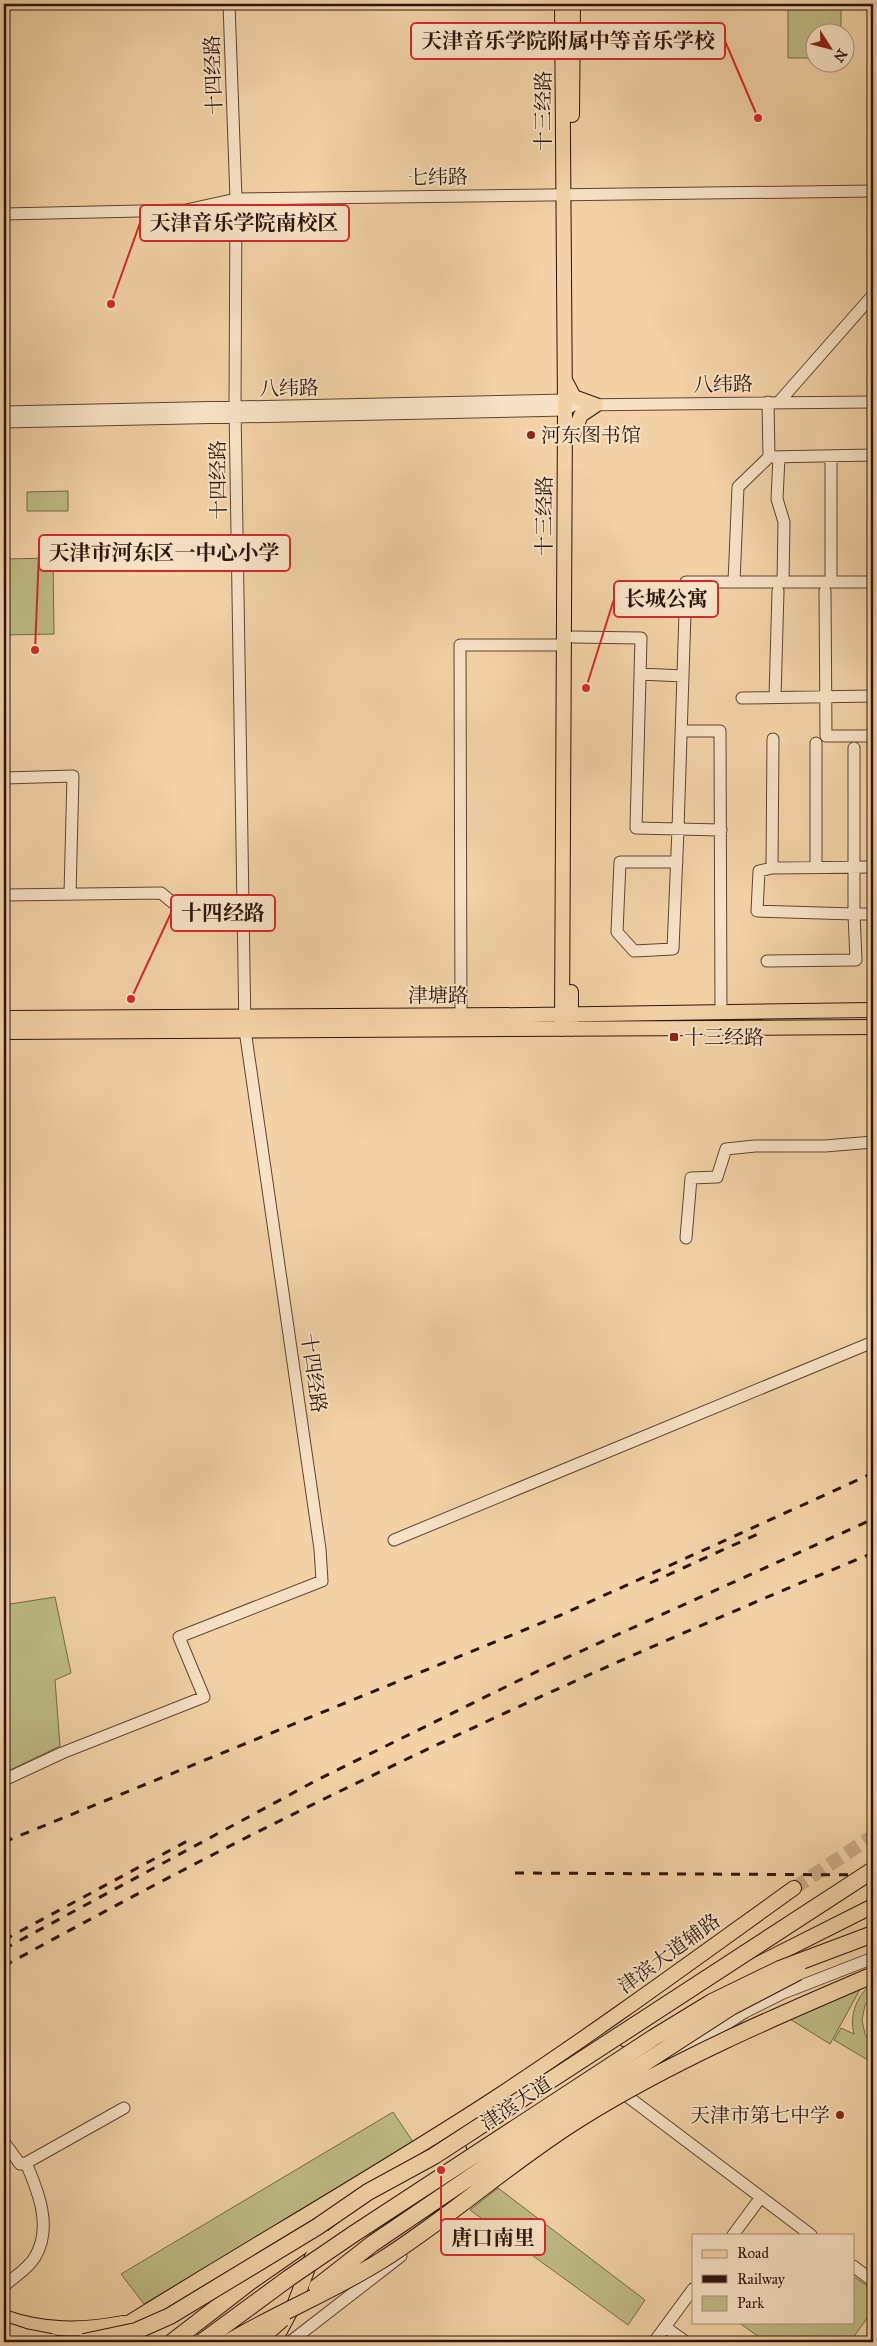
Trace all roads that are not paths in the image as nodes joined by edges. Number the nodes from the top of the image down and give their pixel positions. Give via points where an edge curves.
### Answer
1 (229, 4) edge
2 (565, 5) edge
3 (873, 191) edge
4 (567, 194) junction
5 (236, 198) junction
6 (4, 214) edge
7 (873, 295) edge
8 (773, 402) junction
9 (873, 402) edge
10 (569, 403) junction
11 (596, 405) junction
12 (4, 412) edge
13 (235, 412) junction
14 (4, 422) edge
15 (574, 432) junction
16 (873, 454) edge
17 (832, 456) junction
18 (774, 457) junction
19 (734, 582) junction
20 (873, 582) edge
21 (780, 587) junction
22 (828, 587) junction
23 (569, 641) junction
24 (640, 674) junction
25 (683, 676) junction
26 (873, 696) edge
27 (775, 697) junction
28 (827, 697) junction
29 (742, 698) dead end
30 (681, 731) junction
31 (873, 736) edge
32 (772, 739) dead end
33 (816, 743) dead end
34 (854, 748) dead end
35 (4, 778) edge
36 (678, 829) junction
37 (721, 830) junction
38 (676, 862) junction
39 (853, 867) junction
40 (873, 867) edge
41 (772, 868) junction
42 (816, 868) junction
43 (70, 894) junction
44 (4, 895) edge
45 (207, 905) dead end
46 (854, 914) junction
47 (873, 914) edge
48 (767, 961) dead end
49 (567, 976) junction
50 (873, 1010) edge
51 (562, 1012) junction
52 (721, 1013) junction
53 (461, 1015) junction
54 (245, 1016) junction
55 (4, 1018) edge
56 (530, 1022) junction
57 (873, 1027) edge
58 (566, 1029) junction
59 (245, 1030) junction
60 (4, 1032) edge
61 (873, 1142) edge
62 (686, 1238) dead end
63 (873, 1342) edge
64 (394, 1540) dead end
65 (4, 1780) edge
66 (873, 1858) edge
67 (873, 1870) edge
68 (794, 1888) tunnel mouth
69 (873, 1906) edge
70 (873, 1934) edge
71 (847, 1945) junction
72 (873, 1958) edge
73 (873, 1975) edge
74 (709, 1983) junction
75 (567, 2050) junction
76 (586, 2065) junction
77 (626, 2095) junction
78 (124, 2108) dead end
79 (4, 2142) edge
80 (434, 2156) junction
81 (26, 2163) junction
82 (761, 2197) junction
83 (734, 2234) edge
84 (810, 2234) edge
85 (854, 2267) edge
86 (289, 2278) junction
87 (873, 2281) edge
88 (4, 2286) edge
89 (692, 2290) edge
90 (4, 2317) edge
91 (131, 2321) junction
92 (35, 2326) junction
93 (665, 2327) junction
94 (4, 2330) edge
95 (49, 2342) edge
96 (84, 2342) edge
97 (98, 2342) edge
98 (172, 2342) edge
99 (202, 2342) edge
100 (213, 2342) edge
101 (229, 2342) edge
102 (256, 2342) edge
103 (274, 2342) edge
104 (290, 2342) edge
105 (654, 2342) edge
106 (686, 2342) edge

1 - 5 street, 十四经路
2 - 4 main road, 十三经路
3 - 4 street, 七纬路
4 - 5 street, 七纬路
4 - 10 main road, 十三经路
4 - 10 main road, 十三经路 via 565,379
5 - 6 street, 七纬路 via 186,210
5 - 13 street, 十四经路
7 - 8 street
8 - 9 street, 八纬路
8 - 11 street, 八纬路
8 - 18 street
10 - 11 main road
10 - 13 street, 八纬路
10 - 15 main road, 十三经路
10 - 23 main road, 十三经路
11 - 15 main road via 581,415
12 - 13 street, 八纬路
13 - 14 street, 八纬路
13 - 54 street, 十四经路
15 - 23 main road, 十三经路
16 - 17 street
17 - 18 street
17 - 22 street
18 - 19 street via 738,487
18 - 21 street via 777,499 784,522
19 - 21 street
19 - 25 street via 686,582
20 - 22 street
21 - 22 street
21 - 27 street
22 - 28 street
23 - 24 street via 641,638
23 - 49 main road, 十三经路
23 - 53 street via 460,645
24 - 25 street
24 - 36 street via 636,828
25 - 30 street
26 - 28 street
27 - 28 street
27 - 29 street
28 - 31 street via 826,736
30 - 36 street
30 - 37 street via 720,731
32 - 41 street
33 - 42 street
34 - 39 street
35 - 43 street via 73,776
36 - 37 street
36 - 38 street
37 - 52 street
38 - 38 street via 673,949 634,951 617,932 620,862
39 - 40 street
39 - 42 street
39 - 46 street
41 - 42 street
41 - 46 street via 759,871 757,911
43 - 44 street
43 - 45 street via 161,893 177,906
46 - 47 street
46 - 48 street via 856,960
49 - 51 main road, 十三经路
49 - 56 main road via 552,1002
50 - 52 main road
51 - 52 main road
51 - 56 main road via 542,1024
51 - 58 main road, 十三经路
53 - 54 main road, 津塘路
53 - 56 main road, 津塘路
54 - 55 main road, 津塘路
54 - 59 street, 十四经路
56 - 58 main road, 津塘路
56 - 59 main road, 津塘路
57 - 58 main road, 津塘路
59 - 60 main road, 津塘路
59 - 65 street, 十四经路 via 322,1581 180,1638 204,1697 62,1753
61 - 62 street via 726,1149 717,1177 691,1178
63 - 64 street
66 - 74 highway, bridge
67 - 74 highway, bridge
68 - 75 main road, 津滨大道辅路
69 - 74 main road, 津滨大道
70 - 71 highway, 津滨大道, bridge
71 - 86 highway, 津滨大道, bridge via 780,1969 712,2002
71 - 102 highway, bridge via 731,2007 475,2173 347,2263
72 - 77 street via 783,1993 745,2012 699,2041
73 - 101 highway, bridge via 772,2018 617,2096 381,2261
74 - 76 main road
74 - 80 highway, 津滨大道, bridge
75 - 76 street
75 - 91 main road, 津滨大道辅路 via 478,2109
76 - 77 street
76 - 103 main road via 329,2238 312,2257
77 - 82 street
77 - 104 street via 496,2184
78 - 81 street
79 - 81 street via 20,2164
80 - 96 highway, bridge via 368,2192 317,2227 170,2316 136,2331
80 - 98 highway, 津滨大道, bridge via 251,2281
81 - 88 street via 41,2207 44,2223 42,2240 36,2256
82 - 83 street
82 - 84 street
85 - 87 street
86 - 99 highway, 津滨大道, bridge
86 - 100 highway
89 - 93 street
90 - 92 main road
91 - 92 main road via 82,2330
91 - 97 main road, 津滨大道辅路
92 - 95 main road
93 - 105 street
93 - 106 street
94 - 95 highway, bridge

